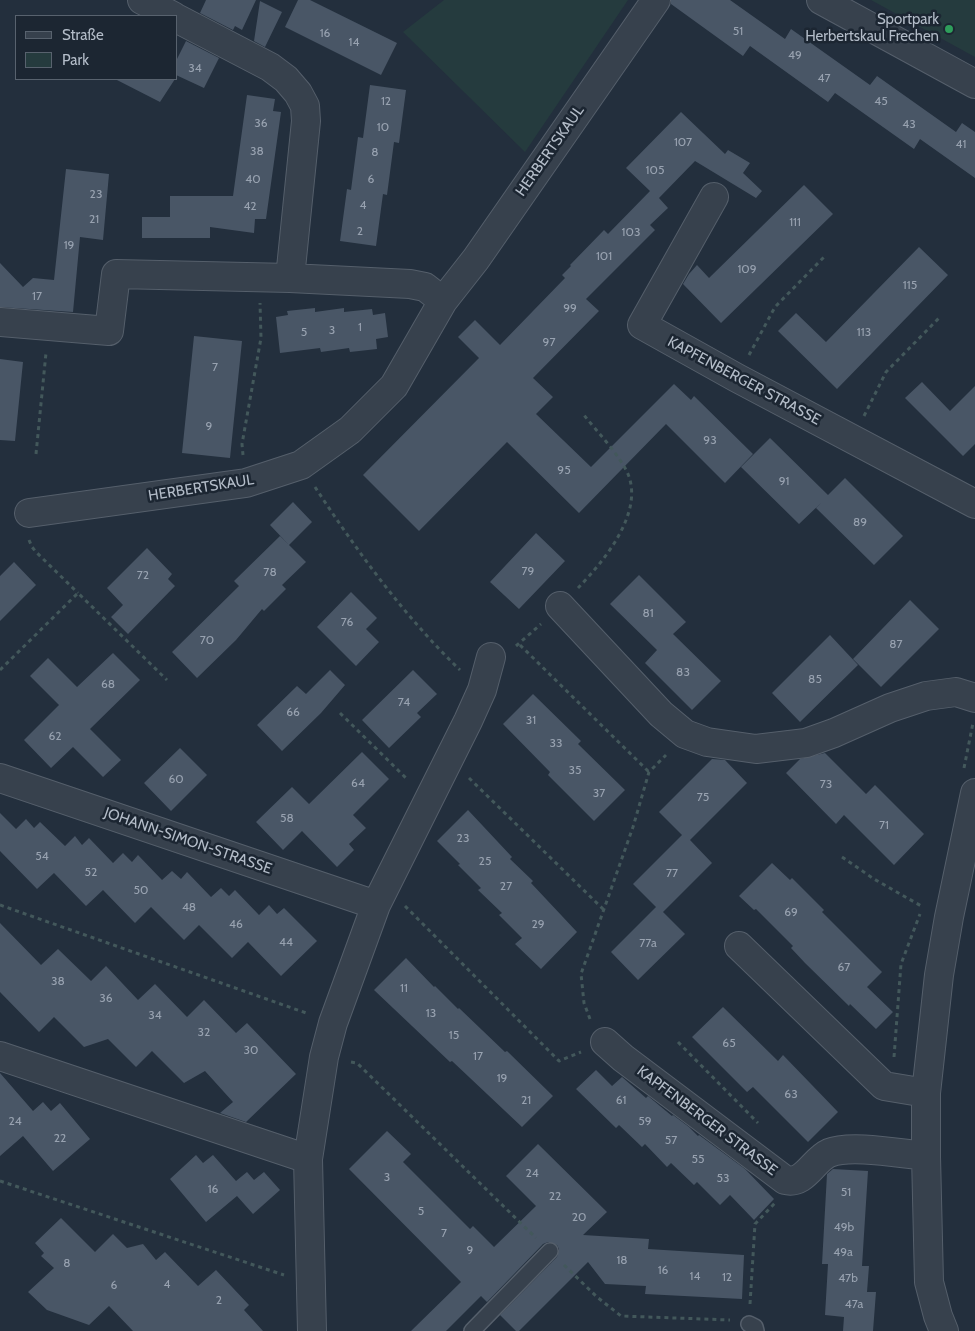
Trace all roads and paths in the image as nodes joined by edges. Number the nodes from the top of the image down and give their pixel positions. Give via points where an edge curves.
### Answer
1 (142, 0) edge
2 (656, 0) edge
3 (821, 0) edge
4 (171, 15) edge
5 (178, 19) edge
6 (975, 84) edge
7 (714, 198) dead end
8 (825, 256) dead end
9 (259, 278) junction
10 (290, 278) junction
11 (443, 302) junction
12 (939, 318) dead end
13 (0, 322) edge
14 (48, 325) junction
15 (736, 378) junction
16 (584, 416) dead end
17 (852, 438) junction
18 (36, 454) dead end
19 (246, 483) junction
20 (975, 504) edge
21 (328, 506) dead end
22 (29, 513) joint
23 (78, 593) junction
24 (560, 606) junction
25 (520, 644) junction
26 (491, 657) joint
27 (0, 670) edge
28 (167, 680) dead end
29 (482, 690) junction
30 (975, 698) edge
31 (340, 713) dead end
32 (685, 734) junction
33 (449, 758) junction
34 (650, 772) junction
35 (0, 778) edge
36 (975, 793) edge
37 (428, 800) junction
38 (842, 857) dead end
39 (380, 896) junction
40 (0, 905) edge
41 (604, 910) junction
42 (948, 917) junction
43 (740, 946) dead end
44 (333, 1023) junction
45 (605, 1042) junction
46 (678, 1042) dead end
47 (0, 1056) edge
48 (324, 1057) junction
49 (926, 1093) junction
50 (759, 1124) dead end
51 (926, 1156) junction
52 (308, 1159) junction
53 (0, 1181) edge
54 (791, 1181) junction
55 (550, 1251) junction
56 (311, 1284) junction
57 (753, 1327) edge
58 (312, 1331) edge
59 (472, 1331) edge
60 (944, 1331) edge

1 - 4 street
2 - 11 street, HERBERTSKAUL
3 - 6 street
5 - 10 street via 270,67 298,92 305,106
7 - 15 street, KAPFENBERGER STRASSE via 642,325
8 - 15 path via 775,306
9 - 10 street
9 - 14 street via 116,274 109,330
9 - 19 path via 261,338 242,444
10 - 11 street via 410,284 425,287
11 - 19 street, HERBERTSKAUL via 394,386 350,430 302,465
12 - 17 path via 886,372
13 - 14 street
14 - 18 path
15 - 17 street, KAPFENBERGER STRASSE
16 - 24 path via 628,474 632,489 630,505 625,526 614,543 585,581
17 - 20 street, KAPFENBERGER STRASSE
19 - 22 street, HERBERTSKAUL
21 - 29 path via 432,643
22 - 23 path via 29,542 32,547
23 - 27 path
23 - 28 path
24 - 25 path
24 - 32 street via 661,714
25 - 26 path
25 - 34 path
26 - 29 street
29 - 33 street
30 - 32 street via 956,692 926,696 806,743 778,747 730,747
31 - 37 path
32 - 34 path
33 - 37 street
33 - 41 path
34 - 41 path
35 - 39 street, JOHANN-SIMON-STRASSE
36 - 42 street
37 - 39 street
38 - 42 path via 922,907
39 - 44 street
39 - 45 path via 559,1060
40 - 44 path
41 - 45 path via 581,974 584,1003 595,1031
42 - 49 street
43 - 49 street via 884,1086
44 - 48 street
45 - 54 street, KAPFENBERGER STRASSE via 785,1180
46 - 50 path
47 - 52 street
48 - 52 street
48 - 55 path via 357,1063
49 - 51 street
51 - 54 street, KAPFENBERGER STRASSE via 837,1151 818,1160 800,1178
51 - 60 street via 929,1282
52 - 56 street
53 - 56 path
54 - 57 path via 790,1188 755,1224
55 - 57 path via 621,1316 737,1320
55 - 59 lane
56 - 58 street

